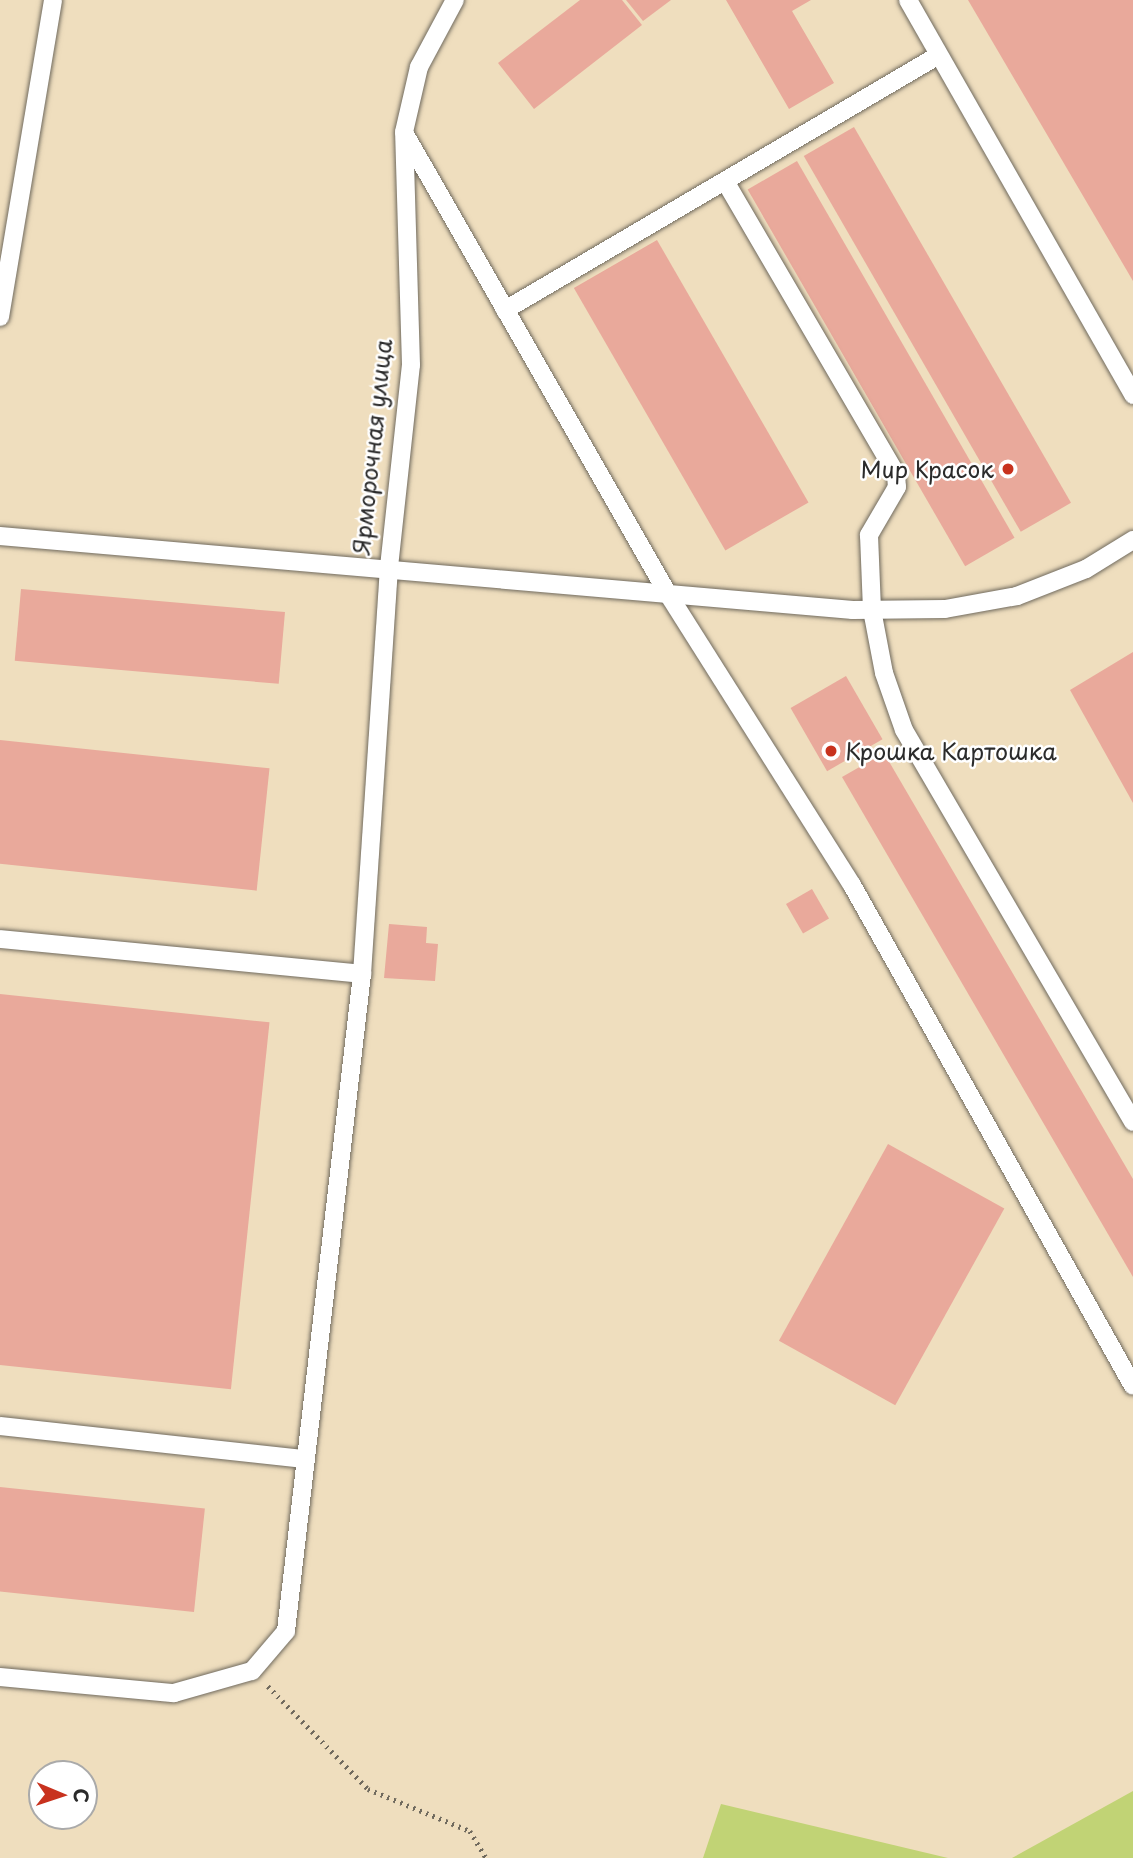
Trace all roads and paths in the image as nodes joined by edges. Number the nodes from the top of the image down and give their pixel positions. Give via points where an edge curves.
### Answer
1 (53, 0) edge
2 (455, 0) edge
3 (908, 0) edge
4 (939, 55) junction
5 (404, 132) junction
6 (725, 181) junction
7 (505, 310) junction
8 (0, 317) edge
9 (1133, 395) edge
10 (0, 536) edge
11 (1133, 540) edge
12 (389, 567) junction
13 (668, 594) junction
14 (872, 610) junction
15 (0, 939) edge
16 (362, 974) junction
17 (1133, 1122) edge
18 (1133, 1387) edge
19 (0, 1426) edge
20 (305, 1459) junction
21 (252, 1671) junction
22 (0, 1677) edge
23 (486, 1858) edge

1 - 8 lane
2 - 5 lane, Ярморочная улица via 419,67
3 - 4 lane
4 - 6 lane
4 - 9 lane
5 - 7 lane
5 - 12 lane, Ярморочная улица via 411,365
6 - 7 lane
6 - 14 lane via 896,474 897,487 874,519 869,535
7 - 13 lane
10 - 12 lane, Ярморочная улица
11 - 14 lane via 1086,569 1017,596 945,609
12 - 13 lane
12 - 16 lane
13 - 14 lane
13 - 18 lane via 852,885
14 - 17 lane via 884,673 904,730
15 - 16 lane
16 - 20 lane
19 - 20 lane
20 - 21 lane via 286,1631
21 - 22 lane via 174,1693
21 - 23 path via 368,1789 470,1830

